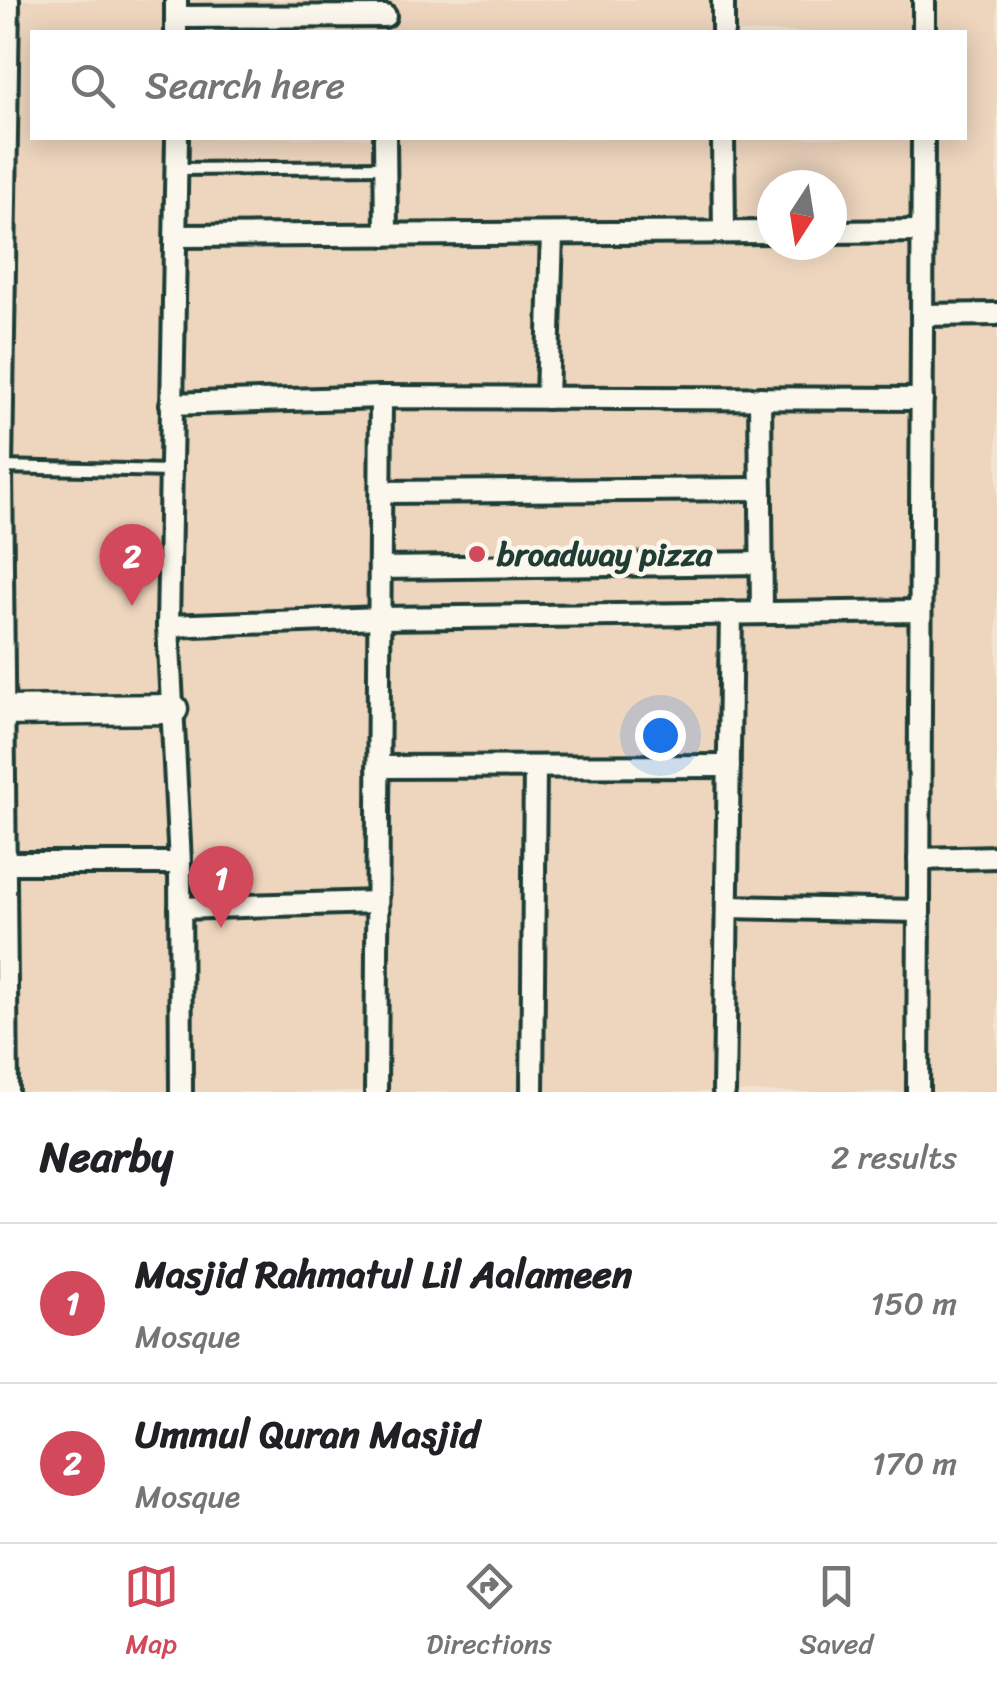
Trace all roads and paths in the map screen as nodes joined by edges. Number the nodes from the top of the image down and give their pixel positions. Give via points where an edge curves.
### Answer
1 (8, 0) edge
2 (723, 0) edge
3 (924, 0) edge
4 (176, 16) edge
5 (385, 16) edge
6 (723, 30) edge
7 (924, 30) edge
8 (4, 71) edge
9 (177, 140) edge
10 (386, 140) edge
11 (723, 140) edge
12 (923, 140) edge
13 (386, 167) junction
14 (177, 169) junction
15 (724, 232) junction
16 (757, 232) edge
17 (847, 232) edge
18 (922, 232) junction
19 (552, 234) junction
20 (386, 235) junction
21 (177, 236) junction
22 (922, 314) junction
23 (997, 314) edge
24 (382, 397) junction
25 (547, 398) junction
26 (760, 398) junction
27 (922, 399) junction
28 (170, 404) junction
29 (1, 467) edge
30 (170, 471) junction
31 (761, 489) junction
32 (381, 492) junction
33 (1, 542) edge
34 (762, 563) junction
35 (380, 568) junction
36 (920, 611) junction
37 (762, 612) junction
38 (730, 613) junction
39 (380, 618) junction
40 (168, 626) junction
41 (173, 710) junction
42 (2, 712) edge
43 (729, 766) junction
44 (378, 767) junction
45 (535, 767) junction
46 (997, 857) edge
47 (919, 859) junction
48 (4, 862) edge
49 (180, 863) junction
50 (377, 902) junction
51 (180, 908) junction
52 (727, 908) junction
53 (919, 910) junction
54 (7, 1092) edge
55 (181, 1092) edge
56 (376, 1092) edge
57 (532, 1092) edge
58 (724, 1092) edge
59 (918, 1092) edge

1 - 8 street
2 - 6 street
3 - 7 street
4 - 5 street
8 - 29 street
9 - 14 street
10 - 13 street
11 - 15 street
12 - 18 street
13 - 14 lane
13 - 20 street
14 - 21 street
15 - 16 street
15 - 19 street
17 - 18 street
18 - 22 street
19 - 20 street
19 - 25 street
20 - 21 street
21 - 28 street
22 - 23 street
22 - 27 street
24 - 25 street
24 - 28 street
24 - 32 street
25 - 26 street
26 - 27 street
26 - 31 street
27 - 36 street
28 - 30 street
29 - 30 lane
29 - 33 street
30 - 40 street
31 - 32 street
31 - 34 street
32 - 35 street
33 - 42 street
34 - 35 street
34 - 37 street
35 - 39 street
36 - 37 street
36 - 47 street
37 - 38 street
38 - 39 street
38 - 43 street
39 - 40 street
39 - 44 street
40 - 41 street
41 - 42 street
41 - 49 street
42 - 48 street
43 - 45 street
43 - 52 street
44 - 45 street
44 - 50 street
45 - 57 street
46 - 47 street
47 - 53 street
48 - 49 street
48 - 54 street
49 - 51 street
50 - 51 street
50 - 56 street
51 - 55 street
52 - 53 street
52 - 58 street
53 - 59 street

